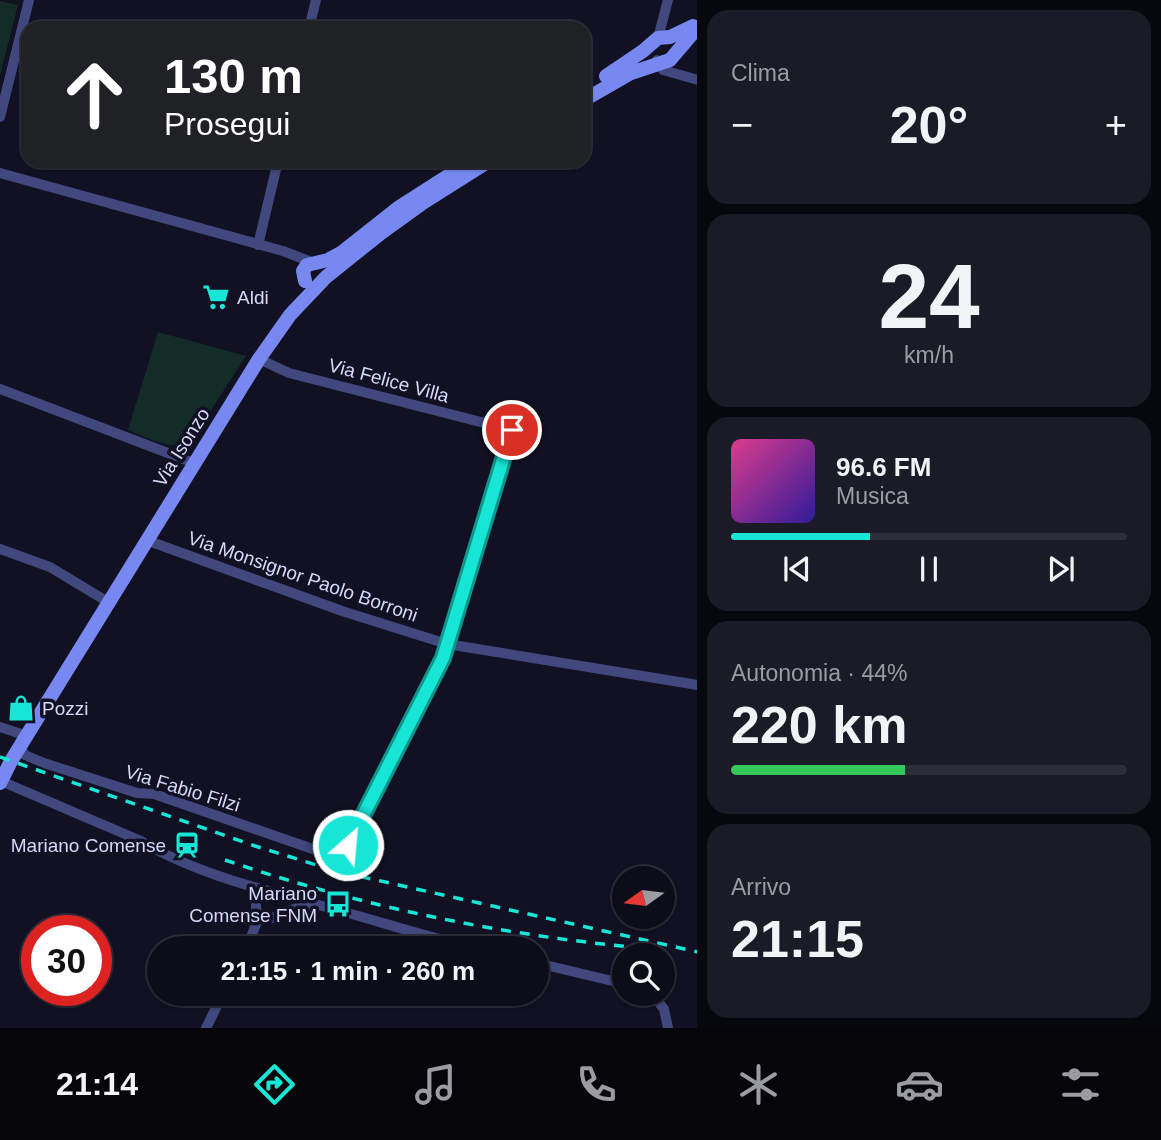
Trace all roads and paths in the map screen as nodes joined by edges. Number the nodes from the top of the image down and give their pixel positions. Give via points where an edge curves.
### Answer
1 (29, 0) edge
2 (316, 0) edge
3 (667, 2) edge
4 (24, 21) edge
5 (311, 21) edge
6 (697, 26) edge
7 (21, 32) edge
8 (665, 48) junction
9 (685, 76) junction
10 (697, 80) edge
11 (591, 85) edge
12 (591, 96) edge
13 (0, 117) edge
14 (276, 168) edge
15 (461, 168) edge
16 (478, 168) edge
17 (0, 173) edge
18 (258, 245) junction
19 (282, 251) junction
20 (315, 263) junction
21 (313, 280) junction
22 (258, 359) junction
23 (0, 389) edge
24 (194, 463) junction
25 (146, 540) junction
26 (0, 549) edge
27 (108, 602) junction
28 (447, 644) junction
29 (697, 685) edge
30 (0, 727) edge
31 (23, 742) junction
32 (0, 782) edge
33 (231, 879) junction
34 (272, 893) junction
35 (325, 906) junction
36 (256, 908) junction
37 (276, 916) junction
38 (251, 936) edge
39 (257, 936) edge
40 (426, 936) edge
41 (549, 966) edge
42 (612, 981) edge
43 (217, 1006) edge
44 (661, 1006) edge
45 (206, 1028) edge
46 (668, 1028) edge

1 - 4 street
2 - 5 street
3 - 8 street
6 - 8 street
7 - 13 street
8 - 9 street
8 - 9 street via 663,70
8 - 11 street via 638,55
8 - 12 street
9 - 10 street
14 - 18 street
15 - 20 street via 407,201 341,253
16 - 21 street, Via Isonzo
17 - 18 street
18 - 19 street
19 - 20 street
19 - 21 street
20 - 21 street via 323,267
21 - 22 street, Via Isonzo
22 - 24 street, Via Isonzo
22 - 28 street, Via Felice Villa via 289,373 512,430
23 - 24 street
24 - 25 street, Via Isonzo
25 - 27 street, Via Isonzo
25 - 28 street, Via Monsignor Paolo Borroni
26 - 27 street via 50,567
27 - 31 street, Via Isonzo
28 - 29 street, Via Monsignor Paolo Borroni
28 - 31 street, Via Fabio Filzi via 340,855 44,763 26,755
30 - 31 street, Via Fabio Filzi
31 - 32 street, Via Isonzo
32 - 33 street
33 - 34 street
33 - 36 street
34 - 35 street
34 - 36 street via 259,896
34 - 37 street via 283,904
35 - 37 street
35 - 40 street
36 - 37 street via 262,917
36 - 38 street
37 - 39 street
41 - 42 street
43 - 45 street
44 - 46 street

